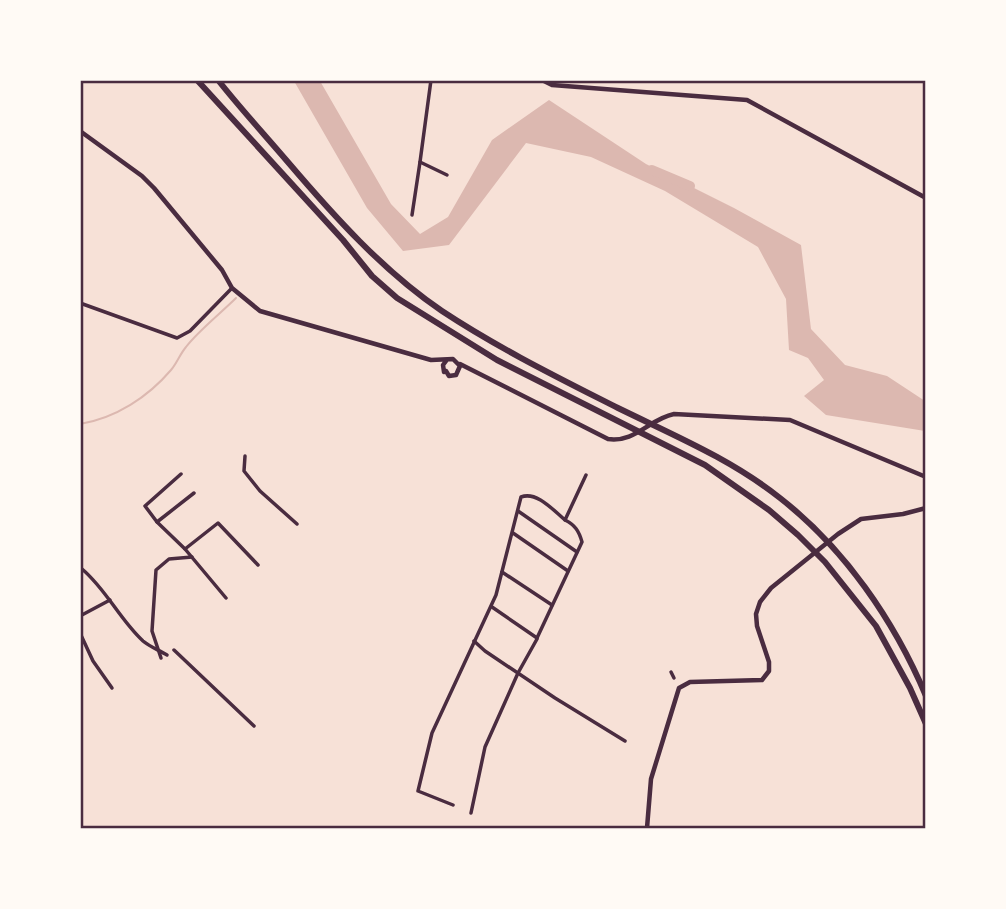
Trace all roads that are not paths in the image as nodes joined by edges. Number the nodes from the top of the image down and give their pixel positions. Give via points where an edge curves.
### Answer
1 (197, 80) edge
2 (218, 80) edge
3 (580, 80) edge
4 (430, 81) edge
5 (544, 81) edge
6 (580, 87) junction
7 (80, 131) edge
8 (420, 162) junction
9 (447, 175) dead end
10 (926, 198) edge
11 (412, 215) dead end
12 (232, 288) junction
13 (80, 303) edge
14 (431, 360) junction
15 (446, 361) junction
16 (459, 364) junction
17 (443, 369) junction
18 (475, 372) junction
19 (458, 373) junction
20 (245, 456) dead end
21 (181, 474) dead end
22 (586, 475) dead end
23 (926, 477) edge
24 (194, 493) dead end
25 (926, 508) edge
26 (518, 511) junction
27 (565, 520) junction
28 (157, 522) junction
29 (297, 524) dead end
30 (513, 533) junction
31 (185, 549) junction
32 (577, 552) junction
33 (192, 557) junction
34 (258, 565) dead end
35 (82, 569) dead end
36 (568, 571) junction
37 (502, 572) junction
38 (226, 598) dead end
39 (110, 600) junction
40 (552, 605) junction
41 (491, 607) junction
42 (80, 616) edge
43 (80, 633) edge
44 (537, 638) junction
45 (474, 641) junction
46 (158, 649) junction
47 (174, 650) dead end
48 (167, 655) dead end
49 (161, 658) dead end
50 (671, 672) dead end
51 (518, 673) junction
52 (674, 678) dead end
53 (112, 688) dead end
54 (926, 696) edge
55 (926, 724) edge
56 (254, 726) dead end
57 (625, 741) dead end
58 (453, 805) dead end
59 (471, 813) dead end
60 (647, 828) edge

1 - 55 highway via 372,276 397,298 497,360 705,465 769,510 825,562 876,626
2 - 54 highway via 317,196 412,289 503,348 709,452 779,496 862,583 906,652
3 - 6 street
4 - 8 street
5 - 6 street
6 - 10 street via 747,100
7 - 12 street via 154,188
8 - 9 street
8 - 11 street
12 - 13 street via 190,331 177,338
12 - 14 street via 260,311
14 - 15 street
14 - 17 street
15 - 16 street via 453,359
15 - 17 street
16 - 18 street
16 - 19 street
17 - 19 street via 449,376
18 - 19 street
18 - 23 street via 608,439 629,438 674,414 774,418 805,426
20 - 29 street via 244,471
21 - 28 street via 145,506
22 - 27 street
24 - 28 street
25 - 60 street via 861,519 772,588 756,614 769,662 762,680 690,682 679,688 651,779
26 - 27 street via 521,497 534,496
26 - 30 street
26 - 32 street
27 - 32 street via 580,532
28 - 31 street
30 - 36 street
30 - 37 street
31 - 33 street
31 - 34 street via 218,523
32 - 36 street
33 - 38 street
33 - 46 street via 169,559 156,570 152,631
35 - 39 street
36 - 40 street
37 - 40 street
37 - 41 street
39 - 42 street
39 - 46 street via 137,634
40 - 44 street
41 - 44 street
41 - 45 street
43 - 53 street
44 - 51 street
45 - 51 street
45 - 58 street via 432,733 418,791
46 - 48 street
46 - 49 street
47 - 56 street
50 - 52 street
51 - 57 street
51 - 59 street via 485,747

